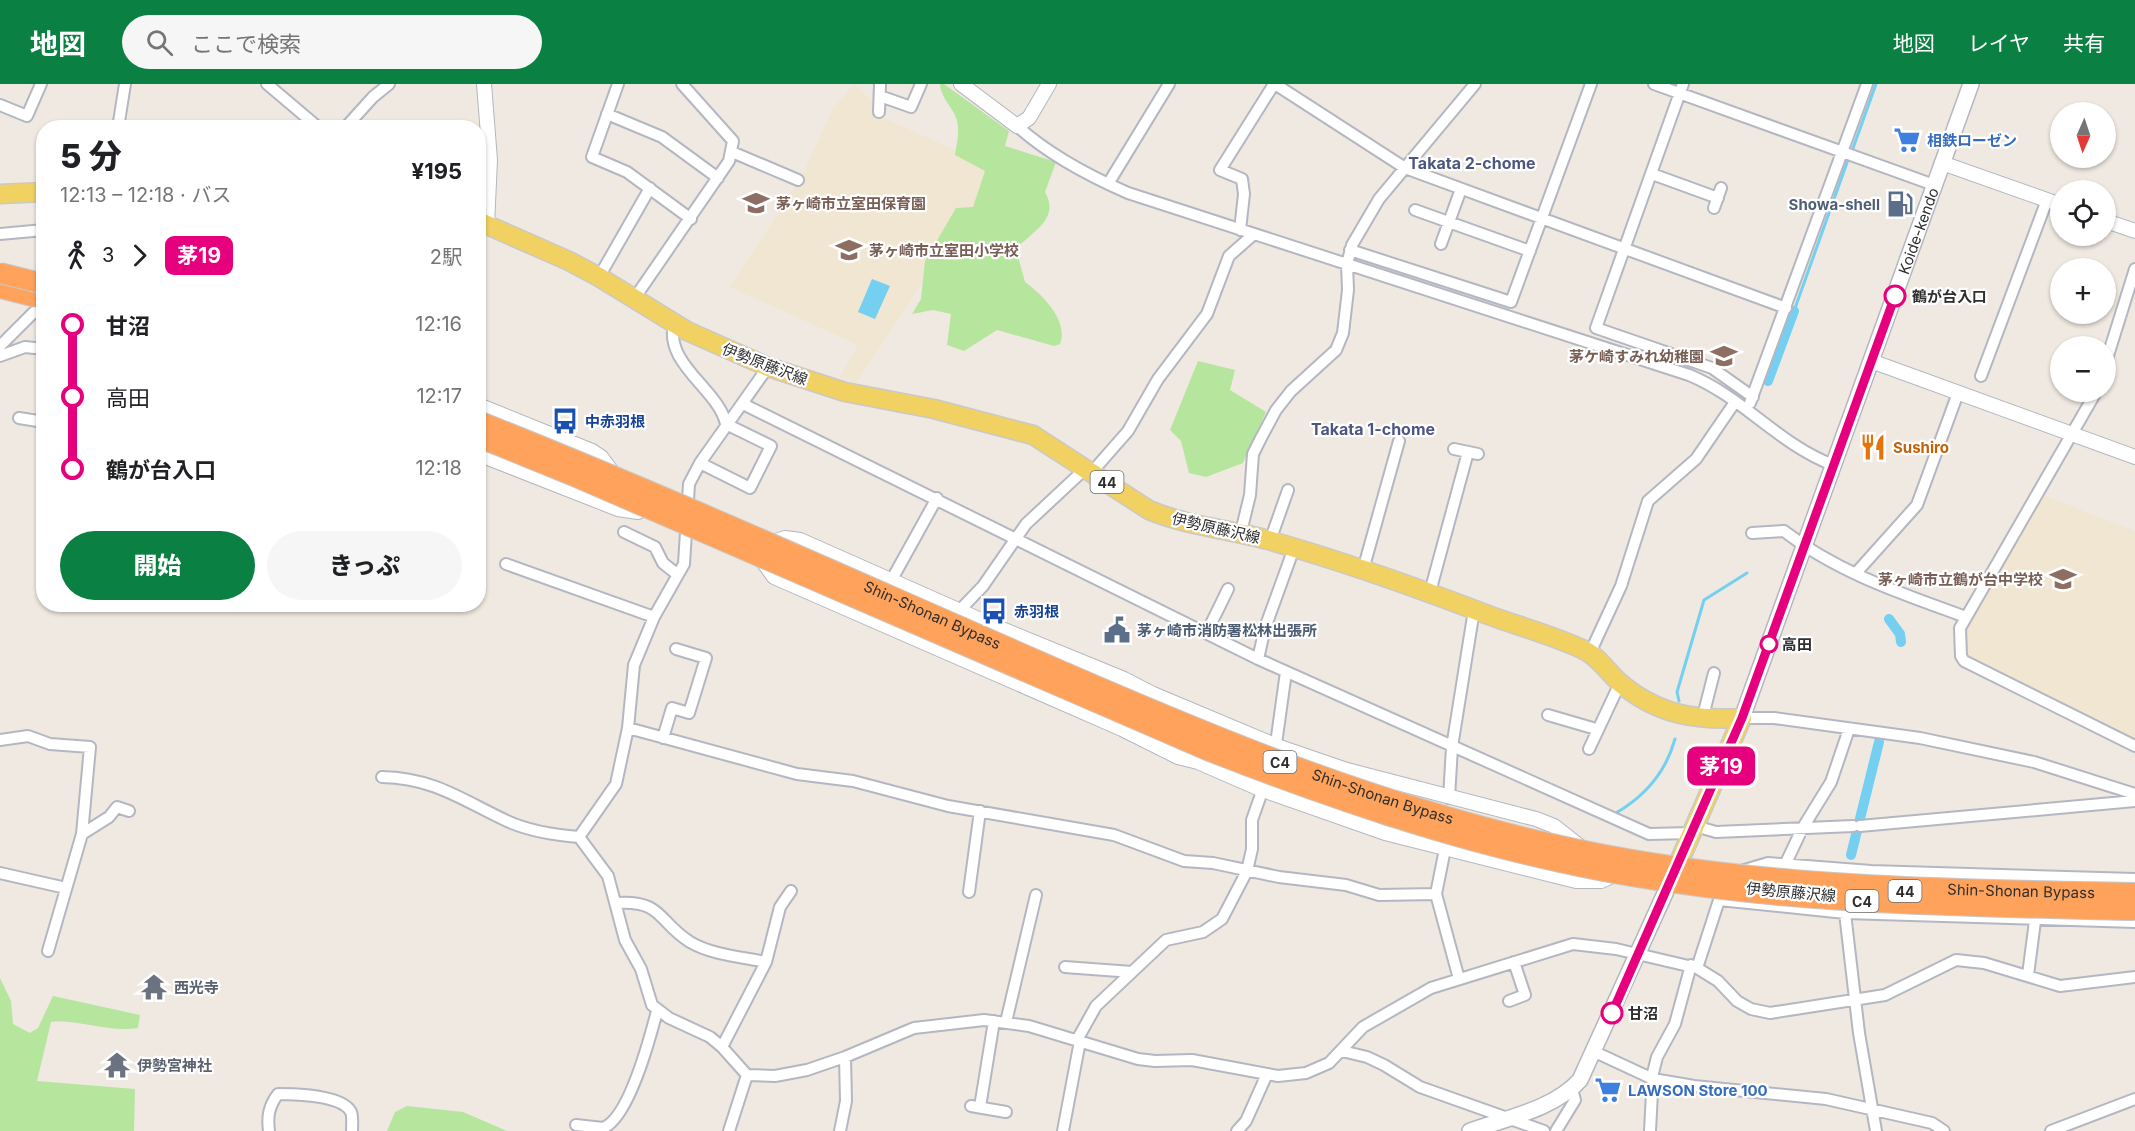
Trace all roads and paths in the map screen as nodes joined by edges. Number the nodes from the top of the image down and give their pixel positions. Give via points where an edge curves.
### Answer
1 (41, 84) edge
2 (125, 84) edge
3 (267, 84) edge
4 (389, 84) edge
5 (484, 84) edge
6 (618, 84) edge
7 (682, 84) edge
8 (880, 84) edge
9 (921, 84) edge
10 (961, 84) edge
11 (1049, 84) edge
12 (1169, 84) edge
13 (1274, 84) edge
14 (1475, 84) edge
15 (1591, 84) edge
16 (1654, 84) edge
17 (1866, 84) edge
18 (1971, 84) edge
19 (1682, 89) edge
20 (880, 96) junction
21 (0, 105) edge
22 (879, 112) dead end
23 (608, 114) junction
24 (119, 120) edge
25 (310, 120) edge
26 (352, 120) edge
27 (1017, 126) junction
28 (732, 152) junction
29 (1846, 154) junction
30 (1942, 163) junction
31 (1405, 168) junction
32 (1652, 174) junction
33 (718, 178) junction
34 (798, 180) dead end
35 (1108, 184) junction
36 (1934, 185) junction
37 (650, 188) junction
38 (1461, 189) junction
39 (36, 192) edge
40 (0, 194) edge
41 (486, 196) edge
42 (1718, 198) dead end
43 (2047, 200) junction
44 (2050, 201) edge
45 (1415, 210) dead end
46 (691, 219) junction
47 (1542, 219) junction
48 (1449, 222) junction
49 (486, 224) edge
50 (2116, 224) edge
51 (1240, 230) junction
52 (36, 231) edge
53 (2135, 231) edge
54 (0, 234) edge
55 (1254, 234) junction
56 (1441, 244) dead end
57 (1624, 249) junction
58 (1350, 250) junction
59 (1530, 251) junction
60 (1347, 264) junction
61 (2135, 269) edge
62 (0, 273) edge
63 (599, 277) junction
64 (0, 282) edge
65 (36, 287) edge
66 (0, 288) edge
67 (36, 288) edge
68 (36, 289) edge
69 (634, 299) junction
70 (1786, 308) junction
71 (36, 313) edge
72 (674, 324) junction
73 (2114, 336) edge
74 (0, 346) edge
75 (36, 348) edge
76 (0, 356) edge
77 (1871, 362) junction
78 (768, 367) junction
79 (1981, 376) dead end
80 (1958, 393) junction
81 (1753, 397) junction
82 (1735, 402) junction
83 (2090, 402) edge
84 (743, 404) junction
85 (486, 408) edge
86 (1748, 409) junction
87 (19, 418) dead end
88 (36, 421) edge
89 (486, 424) edge
90 (726, 424) junction
91 (2072, 434) junction
92 (486, 440) edge
93 (1399, 441) dead end
94 (1454, 449) dead end
95 (486, 457) edge
96 (2135, 457) edge
97 (700, 463) junction
98 (1833, 465) junction
99 (1089, 470) junction
100 (1288, 490) dead end
101 (937, 498) junction
102 (670, 507) junction
103 (686, 514) junction
104 (624, 532) dead end
105 (1241, 532) junction
106 (1752, 533) dead end
107 (1014, 540) junction
108 (1270, 541) junction
109 (1804, 546) junction
110 (756, 547) junction
111 (1294, 548) junction
112 (506, 564) dead end
113 (1363, 570) junction
114 (1856, 573) junction
115 (678, 575) junction
116 (891, 581) junction
117 (1228, 589) dead end
118 (1430, 592) junction
119 (956, 609) junction
120 (1474, 610) junction
121 (654, 617) junction
122 (1966, 617) junction
123 (1207, 632) junction
124 (934, 647) junction
125 (676, 649) dead end
126 (1590, 653) junction
127 (1258, 659) junction
128 (1286, 672) junction
129 (1714, 673) dead end
130 (1620, 683) junction
131 (1548, 715) dead end
132 (1742, 718) junction
133 (1702, 720) junction
134 (628, 728) junction
135 (1596, 729) junction
136 (1849, 729) junction
137 (663, 738) junction
138 (0, 740) edge
139 (1276, 746) junction
140 (2135, 746) edge
141 (1452, 747) junction
142 (1588, 749) dead end
143 (382, 777) dead end
144 (1265, 790) junction
145 (2135, 794) edge
146 (1449, 798) junction
147 (2135, 801) edge
148 (129, 810) dead end
149 (980, 811) junction
150 (1802, 829) junction
151 (1693, 830) junction
152 (82, 834) junction
153 (579, 837) junction
154 (1444, 849) junction
155 (1785, 865) junction
156 (1247, 871) junction
157 (0, 873) edge
158 (1674, 874) junction
159 (2135, 879) edge
160 (66, 888) junction
161 (1727, 888) junction
162 (791, 891) dead end
163 (969, 892) dead end
164 (1436, 894) junction
165 (1036, 895) dead end
166 (2135, 895) edge
167 (617, 903) junction
168 (1892, 907) junction
169 (2135, 907) edge
170 (1845, 913) junction
171 (2035, 921) junction
172 (2135, 922) edge
173 (48, 951) dead end
174 (1638, 955) junction
175 (766, 962) junction
176 (1514, 962) junction
177 (1065, 967) dead end
178 (1694, 967) junction
179 (1132, 972) junction
180 (2028, 975) junction
181 (2135, 977) edge
182 (1459, 979) junction
183 (1856, 1000) junction
184 (1509, 1001) dead end
185 (657, 1011) junction
186 (994, 1021) junction
187 (1006, 1022) junction
188 (1079, 1040) junction
189 (722, 1047) junction
190 (1342, 1051) junction
191 (1594, 1052) junction
192 (845, 1058) junction
193 (1267, 1074) junction
194 (747, 1075) junction
195 (1653, 1079) junction
196 (1572, 1089) junction
197 (2135, 1099) edge
198 (1872, 1108) junction
199 (1006, 1112) dead end
200 (1509, 1117) junction
201 (576, 1125) dead end
202 (1064, 1129) edge
203 (1242, 1130) edge
204 (269, 1131) edge
205 (352, 1131) edge
206 (729, 1131) edge
207 (840, 1131) edge
208 (1076, 1131) edge
209 (1470, 1131) edge
210 (1544, 1131) edge
211 (1556, 1131) edge
212 (1650, 1131) edge
213 (1876, 1131) edge
214 (1944, 1131) edge
215 (2051, 1131) edge

1 - 21 street via 27,116
2 - 24 street
3 - 25 street
4 - 26 street
5 - 41 street via 490,160
6 - 23 street
7 - 28 street via 733,141
8 - 20 street
9 - 20 street via 911,107
10 - 27 street
11 - 27 street via 1029,118
12 - 35 street
13 - 31 street
13 - 51 street via 1220,170 1242,179
14 - 31 street
15 - 47 street
16 - 19 street
17 - 29 street
18 - 30 main road, Koide-kendo
19 - 29 street
19 - 32 street
20 - 22 street
23 - 33 street via 662,136
23 - 37 street via 592,157 627,172
27 - 35 street via 1041,146
28 - 33 street
28 - 34 street
29 - 36 street
29 - 70 street
30 - 36 main road, Koide-kendo
30 - 43 street
31 - 38 street
31 - 58 street via 1368,215
32 - 42 street
32 - 57 street
33 - 46 street
35 - 51 street
36 - 77 main road, Koide-kendo
37 - 46 street
37 - 63 street
38 - 47 street
38 - 48 street
39 - 40 main road
43 - 44 street
43 - 79 street
45 - 48 street
46 - 69 street
47 - 57 street
47 - 59 street
48 - 56 street
48 - 59 street
49 - 63 main road, 伊勢原藤沢線 / 44
50 - 53 street
51 - 55 street
52 - 54 street
55 - 60 street
55 - 99 street via 1229,256 1208,314 1158,379 1124,436
57 - 70 street
57 - 81 street via 1596,328 1712,368
58 - 59 street via 1511,302
58 - 60 street
60 - 82 street via 1689,375
60 - 105 street via 1343,333 1336,350 1276,410 1261,438 1253,454 1250,495
61 - 73 street
62 - 65 highway, bridge
63 - 69 main road, 伊勢原藤沢線 / 44
64 - 67 street
66 - 68 highway
69 - 72 main road, 伊勢原藤沢線 / 44
70 - 81 street
71 - 74 street
72 - 78 main road, 伊勢原藤沢線 / 44
72 - 90 street via 672,331 684,365 720,405
75 - 76 street via 25,347
77 - 80 street
77 - 98 main road, Koide-kendo
78 - 84 street
78 - 99 main road, 伊勢原藤沢線 / 44 via 845,392 934,409 1033,435
80 - 91 street
80 - 114 street via 1917,505
81 - 86 street
82 - 86 street
82 - 126 street via 1696,459 1648,501 1618,595
83 - 91 street
84 - 90 street
84 - 101 street
85 - 102 street via 592,451 621,483
86 - 98 street via 1803,453
87 - 88 street
89 - 166 highway, Shin-Shonan Bypass / C4, bridge via 1208,733 1320,777 1465,822 1624,859 1770,879
90 - 97 street
90 - 97 street via 771,446 750,488
91 - 96 street
91 - 122 street
92 - 169 highway, Shin-Shonan Bypass / C4, bridge via 1207,750 1433,830 1592,869 1717,889 1859,901
93 - 113 street
94 - 118 street via 1473,453
95 - 102 street via 618,509 638,512 661,503
97 - 103 street via 689,484
98 - 109 main road, Koide-kendo
99 - 105 main road, 伊勢原藤沢線 / 44 via 1162,516
99 - 107 street via 1026,524
100 - 108 street
101 - 107 street
101 - 116 street
102 - 103 street
103 - 110 street
103 - 115 street via 684,564
104 - 115 street via 655,547 663,563
105 - 108 main road, 伊勢原藤沢線 / 44
106 - 109 street via 1784,531
107 - 119 street via 988,579
107 - 123 street
108 - 111 main road, 伊勢原藤沢線 / 44
109 - 114 street
109 - 132 main road, Koide-kendo
110 - 116 street via 785,538 800,540
110 - 124 street via 774,577
111 - 113 main road, 伊勢原藤沢線 / 44
111 - 127 street
112 - 121 street
113 - 118 main road, 伊勢原藤沢線 / 44
114 - 122 street
115 - 121 street
116 - 119 street
117 - 123 street
118 - 120 main road, 伊勢原藤沢線 / 44
119 - 124 street
119 - 139 street
120 - 126 main road, 伊勢原藤沢線 / 44
120 - 141 street
121 - 134 street via 634,665
122 - 140 street via 1960,628 1964,661
123 - 127 street
124 - 144 street via 1122,729 1167,753
125 - 137 street via 706,658 689,713 672,708
126 - 130 main road, 伊勢原藤沢線 / 44
127 - 128 street
128 - 139 street
128 - 141 street
129 - 133 street
130 - 133 main road, 伊勢原藤沢線 / 44 via 1667,710
130 - 135 street
131 - 135 street
132 - 133 main road, 伊勢原藤沢線 / 44
132 - 136 street via 1774,718
132 - 151 main road
134 - 137 street
134 - 153 street via 616,784
135 - 142 street
136 - 145 street via 1985,750
136 - 150 street via 1831,782
137 - 149 street via 797,774 853,781 914,799
138 - 152 street via 27,736 50,744 90,747
139 - 144 street
139 - 146 street
141 - 146 street
141 - 151 street via 1649,834
143 - 153 street via 406,777 436,785 508,821 555,835
144 - 154 street via 1348,821
144 - 156 street via 1252,820
146 - 158 street via 1536,819 1554,826 1589,853
147 - 150 street
148 - 152 street via 117,807 109,817
149 - 156 street via 1114,835 1184,861
149 - 163 street
150 - 151 street
150 - 155 street
151 - 158 main road
152 - 160 street
153 - 167 street via 601,864
154 - 158 street via 1576,881 1601,881 1623,872
154 - 164 street
155 - 159 street
155 - 161 street via 1756,865 1742,870
156 - 164 street via 1346,885 1379,895
156 - 179 street via 1222,919 1203,932 1166,940
157 - 160 street
158 - 161 main road, 伊勢原藤沢線 / 44
158 - 174 main road
160 - 173 street
161 - 166 main road, 伊勢原藤沢線 / 44
161 - 168 main road, 伊勢原藤沢線 / 44
161 - 170 street
161 - 178 street
162 - 175 street via 780,907
164 - 182 street
165 - 187 street
167 - 175 street via 638,901 648,905 705,949
167 - 185 street via 625,940
168 - 169 main road, 伊勢原藤沢線 / 44
168 - 170 street
168 - 171 street
170 - 183 street
171 - 172 street
171 - 180 street
174 - 176 street via 1573,944
174 - 178 street
174 - 191 main road
175 - 189 street
176 - 182 street
176 - 184 street via 1525,995
177 - 179 street
178 - 183 street via 1718,981 1737,1001 1760,1012
178 - 195 street via 1675,1024 1657,1057
179 - 188 street via 1096,1006
180 - 181 street via 2060,986
180 - 183 street via 1956,960 1898,991
182 - 190 street via 1395,1006 1363,1028
183 - 198 street
185 - 189 street
185 - 201 street via 648,1045 618,1118 603,1128
186 - 187 street
186 - 192 street via 914,1028
186 - 199 street via 976,1107
187 - 188 street
188 - 193 street via 1138,1059 1192,1060
188 - 202 street
189 - 194 street
190 - 193 street via 1329,1063 1306,1073
190 - 200 street via 1367,1057 1420,1087
191 - 195 street
191 - 196 main road
192 - 194 street via 775,1076
192 - 207 street via 846,1101
193 - 203 street
194 - 206 street
195 - 198 street
195 - 212 street
196 - 200 main road via 1547,1104
196 - 211 street via 1575,1100
197 - 215 street
198 - 213 street
198 - 214 street via 1932,1123
200 - 209 main road
200 - 210 street
202 - 208 street
204 - 205 street via 267,1118 278,1094 326,1098 352,1114

